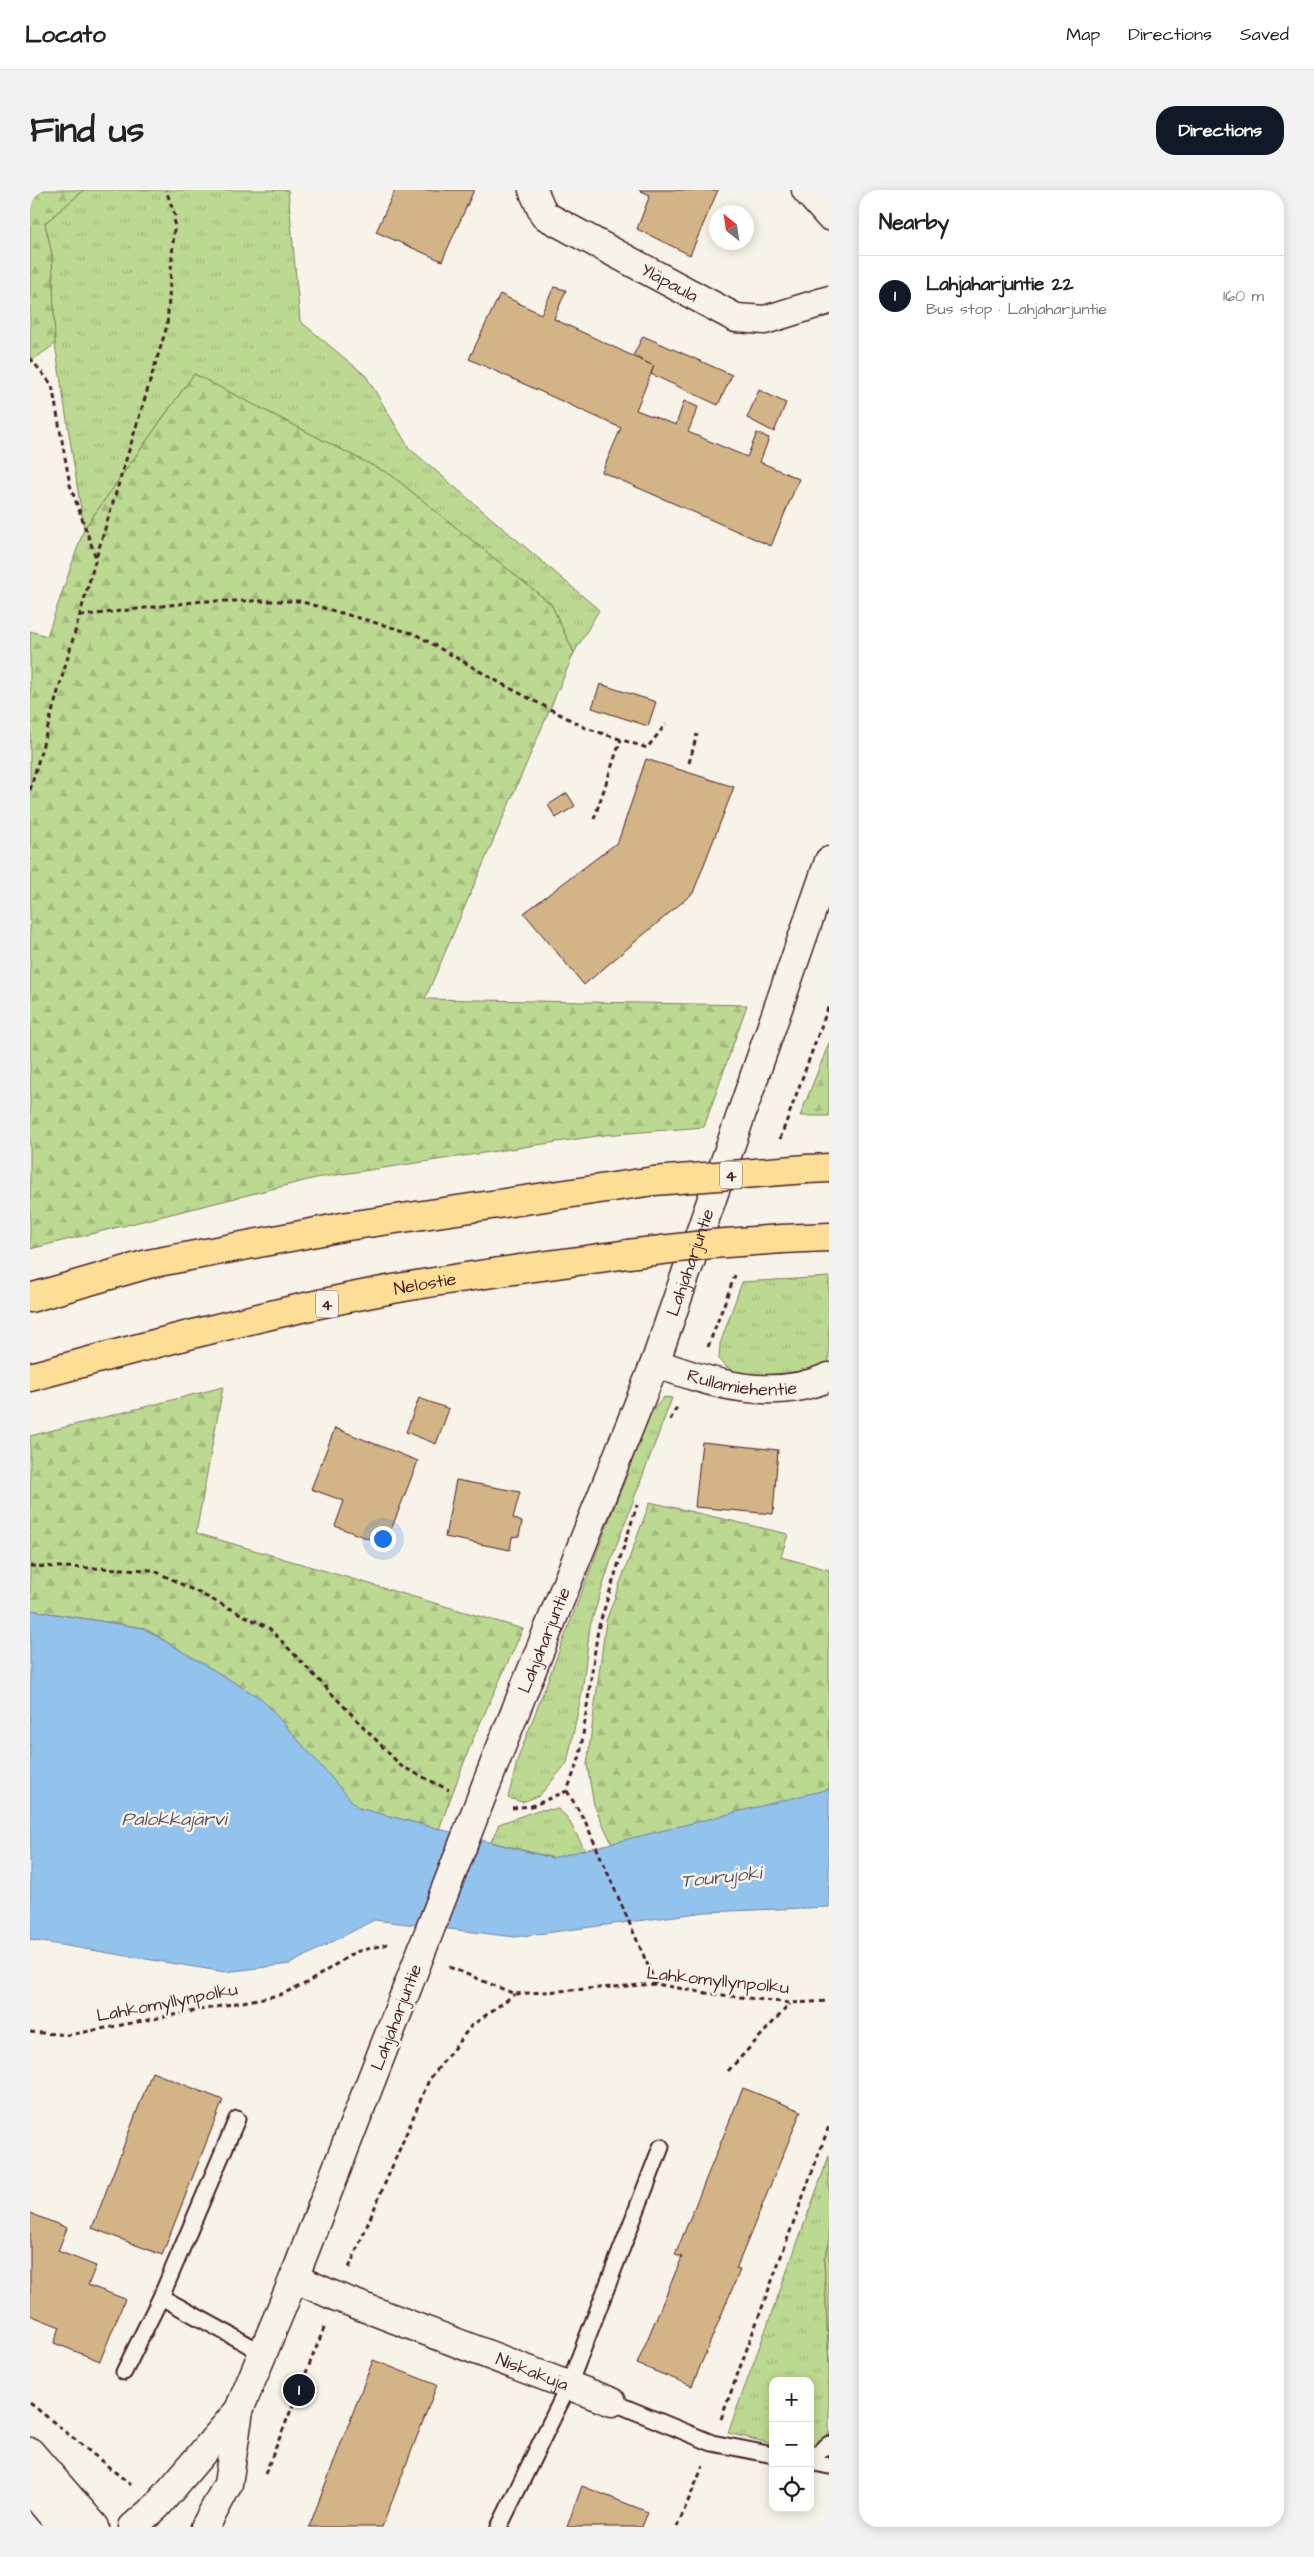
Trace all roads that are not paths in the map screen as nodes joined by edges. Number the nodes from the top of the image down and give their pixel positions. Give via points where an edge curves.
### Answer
1 (533, 190) edge
2 (806, 190) edge
3 (829, 216) edge
4 (829, 300) edge
5 (829, 861) edge
6 (818, 1169) edge
7 (829, 1237) edge
8 (30, 1298) edge
9 (655, 1363) junction
10 (30, 1377) edge
11 (829, 1377) edge
12 (237, 2119) dead end
13 (661, 2147) dead end
14 (294, 2278) junction
15 (161, 2297) junction
16 (263, 2353) junction
17 (124, 2372) dead end
18 (568, 2387) junction
19 (612, 2402) joint
20 (239, 2410) junction
21 (829, 2444) edge
22 (30, 2452) edge
23 (769, 2454) edge
24 (814, 2457) edge
25 (814, 2462) edge
26 (829, 2466) edge
27 (30, 2490) edge
28 (62, 2527) edge
29 (95, 2527) edge
30 (133, 2527) edge
31 (205, 2527) edge
32 (499, 2527) edge

1 - 4 street, Yläpaula via 544,215 736,318 765,320
2 - 3 street
5 - 9 street, Lahjaharjuntie
6 - 8 highway, 4, bridge via 654,1181 348,1226 148,1264
7 - 10 highway, Nelostie / 4, bridge via 712,1244 628,1254 375,1292
9 - 11 street, Rullamiehentie via 711,1383 763,1389 794,1388
9 - 14 street, Lahjaharjuntie, bridge
12 - 15 lane
13 - 18 lane
14 - 16 street, Lahjaharjuntie
14 - 18 street, Niskakuja
15 - 16 lane
15 - 17 lane
16 - 20 street, Lahjaharjuntie
18 - 19 street, Niskakuja
18 - 32 lane
19 - 23 lane, Niskakuja via 712,2442
20 - 30 street, Lahjaharjuntie via 157,2506
20 - 31 street, Lahjaharjuntie via 228,2484
21 - 24 lane
22 - 29 street
25 - 26 lane
27 - 28 street

